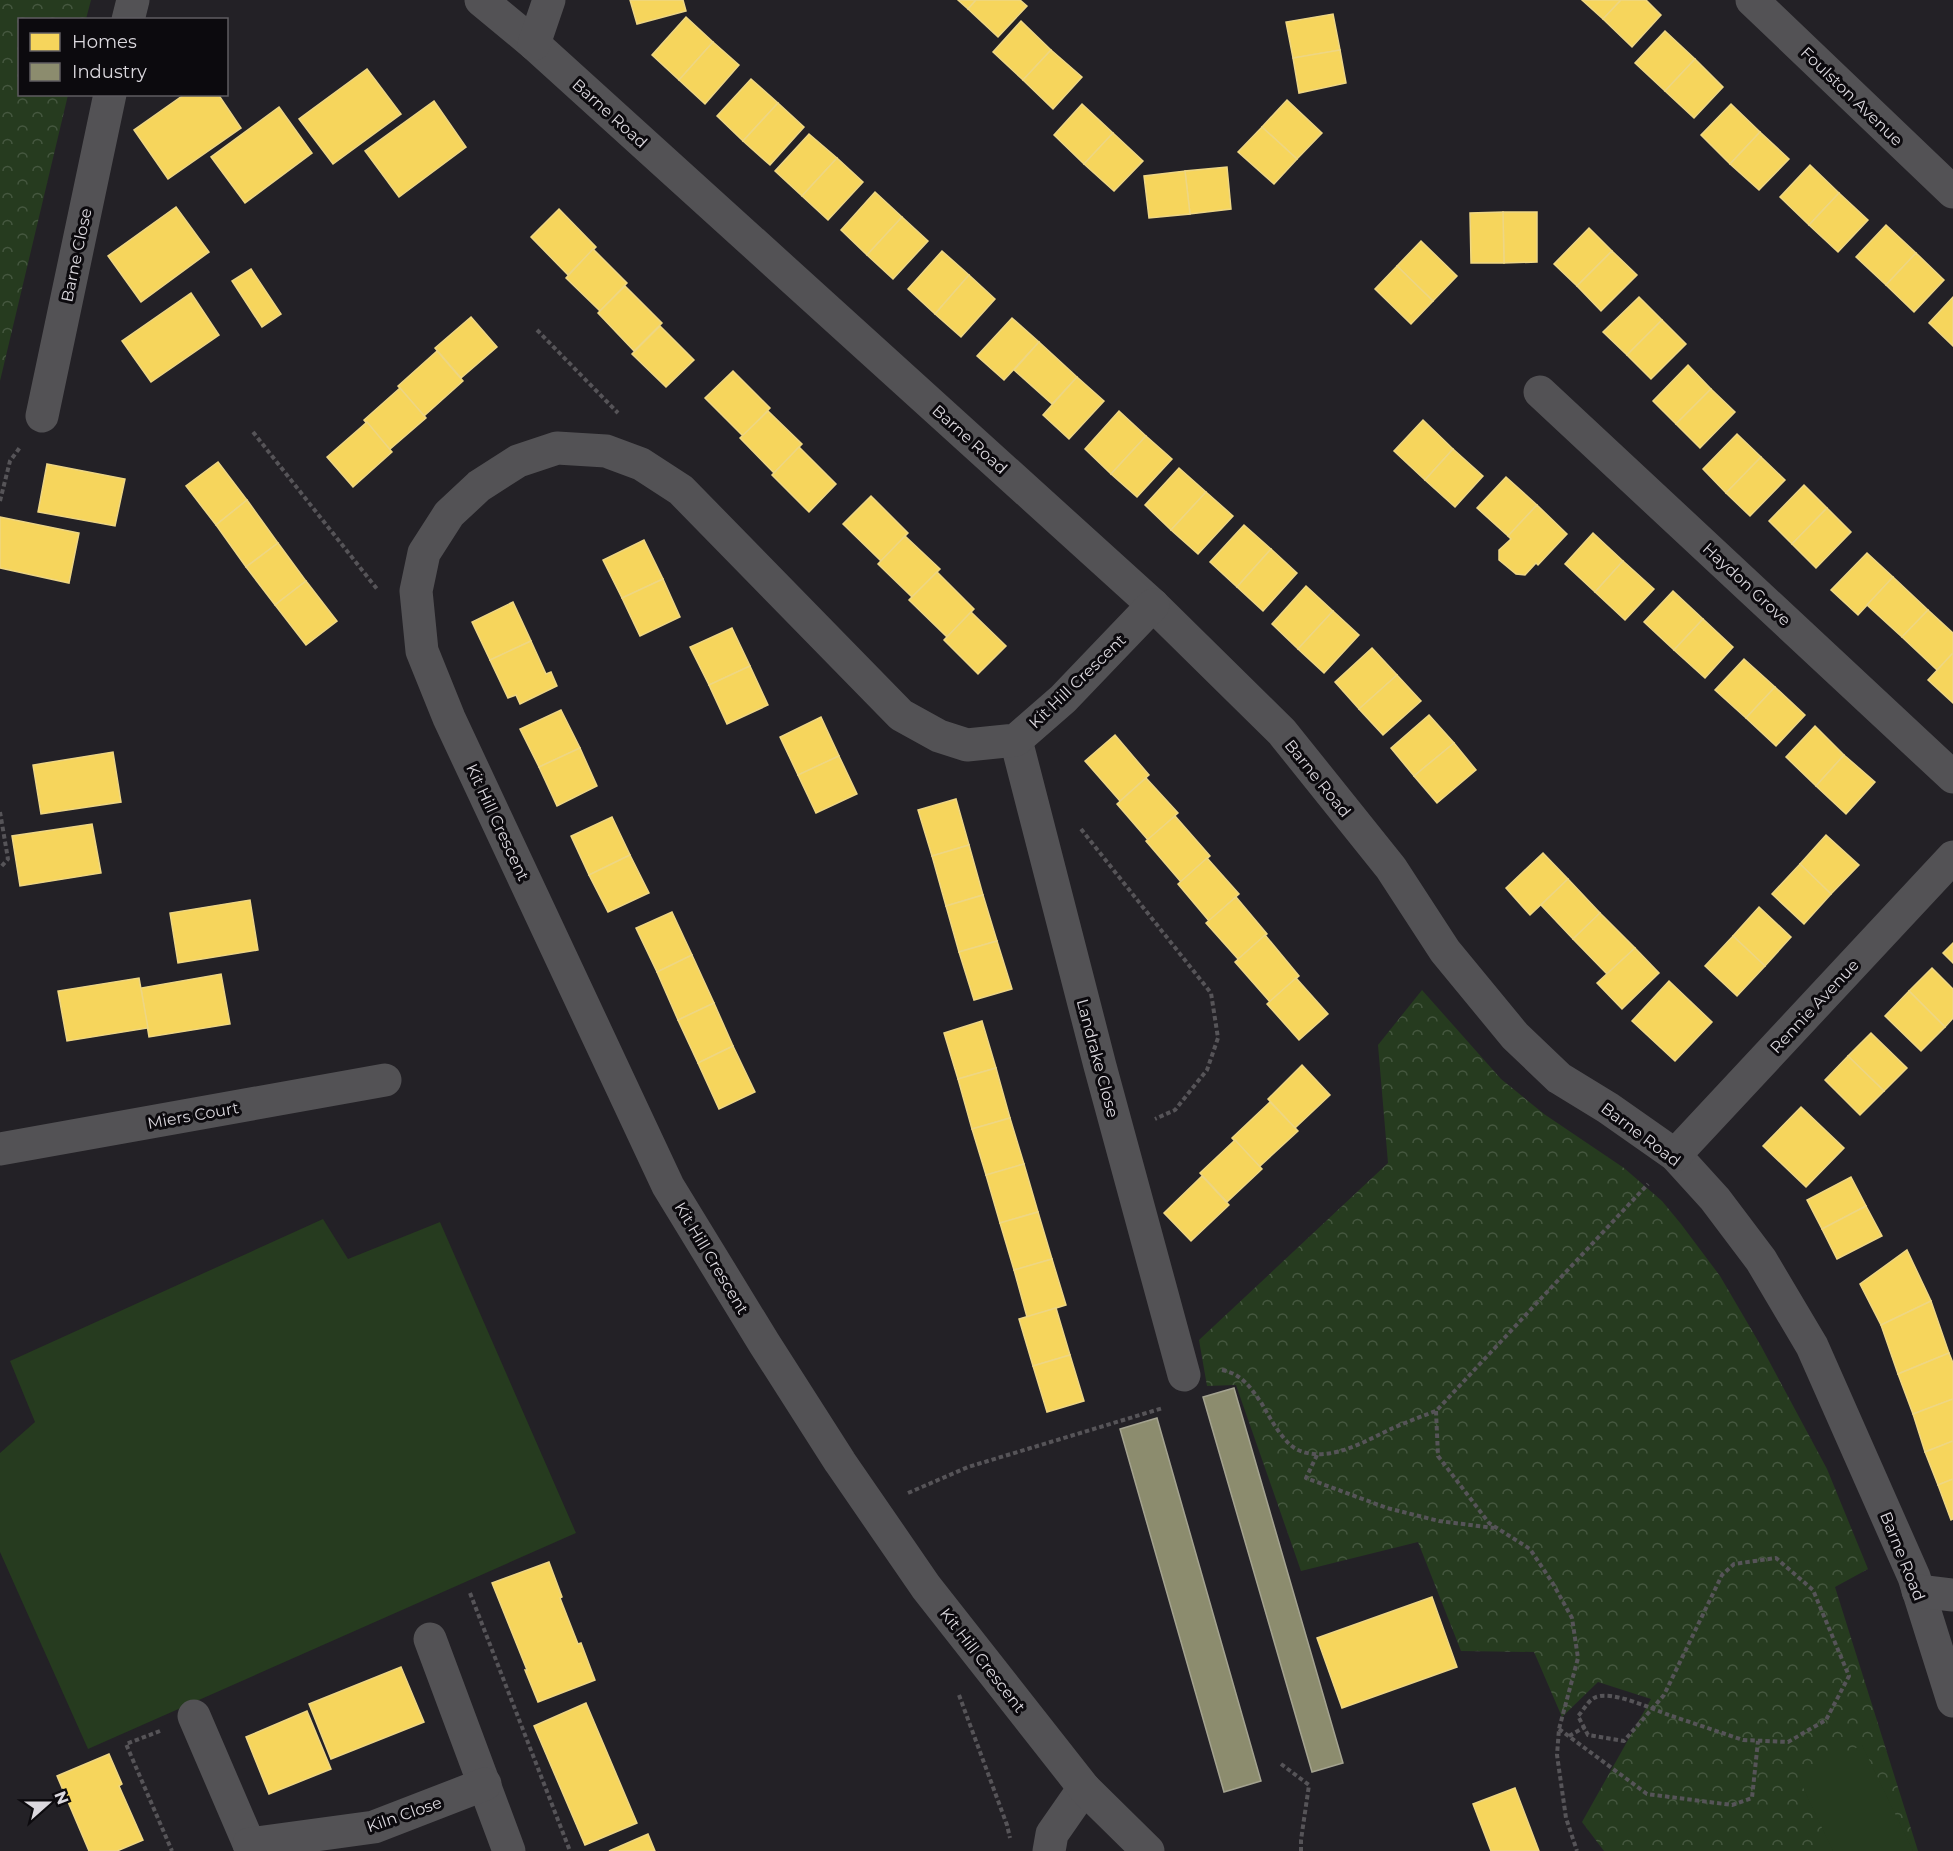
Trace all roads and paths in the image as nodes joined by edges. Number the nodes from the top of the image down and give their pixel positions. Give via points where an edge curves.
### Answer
1 (132, 0) edge
2 (481, 0) edge
3 (549, 0) edge
4 (1752, 0) edge
5 (128, 18) edge
6 (534, 44) junction
7 (110, 96) edge
8 (1953, 192) edge
9 (537, 330) dead end
10 (1540, 392) dead end
11 (42, 416) joint
12 (253, 432) dead end
13 (641, 464) junction
14 (0, 501) edge
15 (417, 603) junction
16 (1154, 605) junction
17 (1016, 740) junction
18 (1953, 777) edge
19 (0, 812) edge
20 (1074, 820) dead end
21 (1953, 856) edge
22 (0, 868) edge
23 (385, 1080) dead end
24 (1118, 1133) junction
25 (0, 1149) edge
26 (1675, 1155) junction
27 (1184, 1375) joint
28 (1172, 1406) dead end
29 (1436, 1411) junction
30 (1317, 1455) junction
31 (872, 1508) junction
32 (1498, 1528) junction
33 (1918, 1591) junction
34 (470, 1593) dead end
35 (1953, 1595) edge
36 (430, 1639) dead end
37 (957, 1688) dead end
38 (1953, 1701) edge
39 (194, 1716) joint
40 (1585, 1727) junction
41 (1559, 1729) junction
42 (1569, 1736) junction
43 (1758, 1741) junction
44 (1281, 1764) dead end
45 (485, 1784) junction
46 (1084, 1788) junction
47 (1010, 1842) dead end
48 (250, 1847) edge
49 (172, 1851) edge
50 (509, 1851) edge
51 (570, 1851) edge
52 (1049, 1851) edge
53 (1148, 1851) edge
54 (1301, 1851) edge
55 (1577, 1851) edge

1 - 5 street
2 - 6 street, Barne Road
3 - 6 street
4 - 8 street, Foulston Avenue
6 - 16 street, Barne Road
7 - 11 street, Barne Close
9 - 13 path via 631,426
10 - 18 street, Haydon Grove
11 - 14 path via 10,461
12 - 15 path via 378,591
13 - 15 street, Kit Hill Crescent via 606,451 557,448 518,461 479,486 449,514 424,553
13 - 17 street, Kit Hill Crescent via 681,490 901,715 939,736 967,745
15 - 31 street, Kit Hill Crescent via 422,651 449,718 668,1186
16 - 17 street, Kit Hill Crescent via 1063,699
16 - 26 street, Barne Road via 1282,732 1390,868 1445,951 1515,1036 1559,1078
17 - 24 street, Landrake Close
19 - 22 path via 8,860
20 - 24 path via 1211,993 1218,1038 1207,1070 1175,1110
21 - 26 street, Rennie Avenue
23 - 25 street, Miers Court
24 - 27 street, Landrake Close
26 - 29 path
26 - 33 street, Barne Road via 1715,1199 1761,1260 1812,1346
27 - 30 path via 1212,1368 1233,1372 1250,1385 1278,1431 1297,1450
28 - 31 path via 968,1467
29 - 30 path via 1356,1447
29 - 32 path via 1438,1456 1489,1523
30 - 32 path via 1306,1478 1387,1508 1439,1521
31 - 46 street, Kit Hill Crescent via 926,1587
32 - 41 path via 1530,1549 1572,1618 1578,1658
33 - 35 street
33 - 38 street, Barne Road
34 - 51 path
36 - 45 street
37 - 47 path
39 - 48 street
39 - 49 path via 126,1744
40 - 42 path
40 - 43 path via 1578,1716 1594,1698 1611,1695 1743,1740
40 - 43 path via 1588,1735 1624,1741 1664,1695 1722,1575 1734,1564 1776,1558 1813,1590 1849,1676 1826,1720 1788,1742
41 - 42 path
41 - 55 path via 1557,1755 1566,1818
42 - 43 path via 1647,1794 1732,1805 1752,1798
44 - 54 path via 1309,1785
45 - 48 street, Kiln Close via 374,1827
45 - 50 street
46 - 52 street via 1052,1833
46 - 53 street, Kit Hill Crescent

